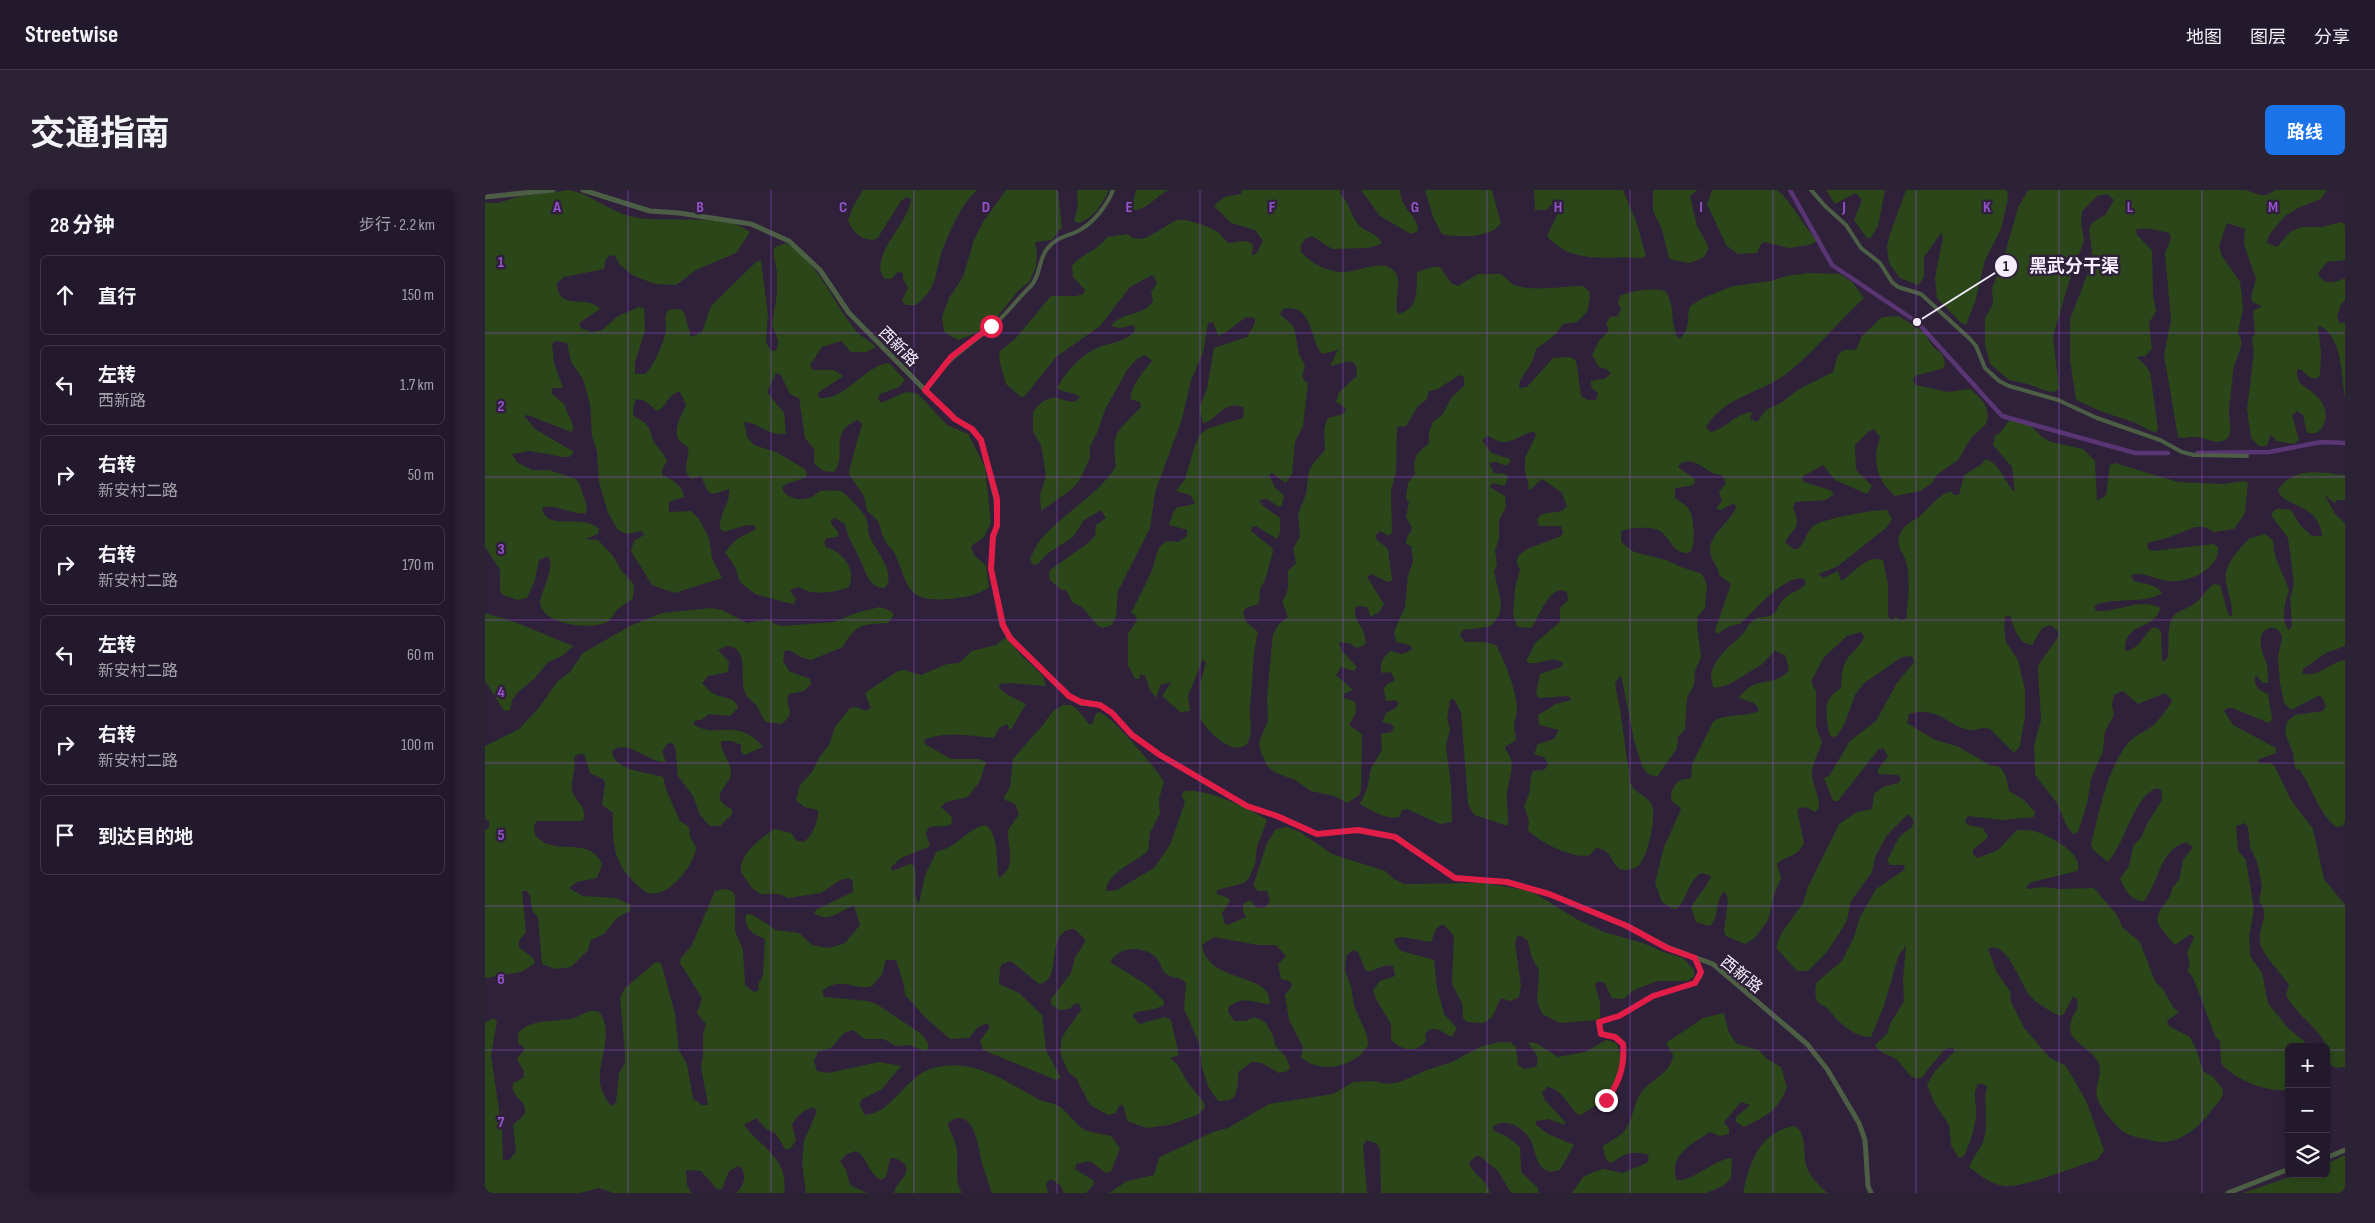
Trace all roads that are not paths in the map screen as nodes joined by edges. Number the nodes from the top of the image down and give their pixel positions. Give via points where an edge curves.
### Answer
1 (553, 190) edge
2 (583, 190) edge
3 (1113, 190) edge
4 (1811, 190) edge
5 (485, 197) edge
6 (925, 390) junction
7 (2247, 456) dead end
8 (1695, 958) junction
9 (1606, 1100) dead end
10 (2345, 1150) edge
11 (2330, 1156) edge
12 (2285, 1171) edge
13 (1871, 1193) edge
14 (2228, 1193) edge

1 - 5 street
2 - 6 street, 西新路 via 650,212 679,212 743,222 789,241 820,270 849,313
3 - 6 street via 1086,227 1065,234 1046,249 1036,280 1030,287 999,320 951,357
4 - 7 street via 1846,225 1861,248 1880,263 1892,282 1921,294 1976,346 1985,368 1999,381 2058,400 2097,418 2160,440 2182,452
6 - 8 street, 西新路 via 981,440 997,499 991,569 1003,625 1010,638 1069,696 1100,705 1132,735 1160,755 1247,806 1317,834 1358,830 1395,837 1455,878 1507,882 1540,891
8 - 9 street via 1701,972 1695,983 1653,996 1619,1016 1599,1022 1601,1034 1615,1037 1623,1044 1624,1063
8 - 13 street, 西新路 via 1713,964 1728,975 1807,1044 1827,1069 1859,1122 1865,1140
10 - 11 street
12 - 14 street

